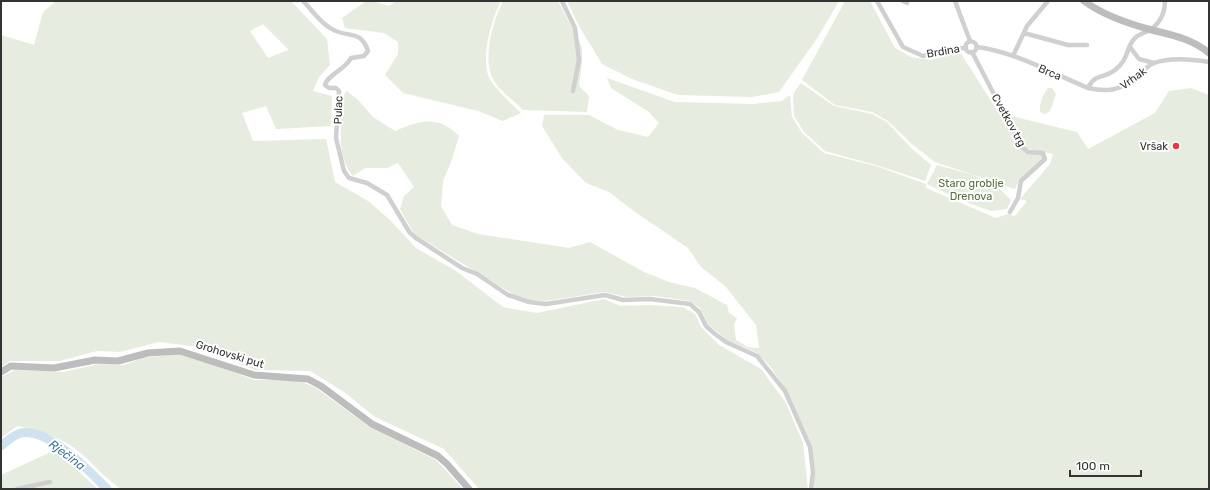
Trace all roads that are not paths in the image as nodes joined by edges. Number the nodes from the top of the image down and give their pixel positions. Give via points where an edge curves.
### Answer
1 (303, 1) edge
2 (562, 1) edge
3 (877, 1) edge
4 (955, 1) edge
5 (1048, 1) edge
6 (1084, 1) edge
7 (1165, 1) edge
8 (1150, 30) junction
9 (1024, 33) junction
10 (970, 41) junction
11 (1087, 45) dead end
12 (977, 47) junction
13 (1130, 47) junction
14 (966, 48) junction
15 (972, 52) junction
16 (1209, 53) edge
17 (1013, 56) junction
18 (1209, 62) edge
19 (1154, 63) junction
20 (1088, 88) junction
21 (573, 90) dead end
22 (1010, 212) dead end
23 (1, 372) edge
24 (50, 482) dead end
25 (17, 489) edge
26 (469, 489) edge
27 (811, 489) edge

1 - 27 street, Pulac via 328,27 340,33 360,37 366,45 367,54 351,58 326,82 326,88 336,88 339,91 337,143 346,175 352,180 367,183 387,195 410,233 508,295 546,304 605,295 624,300 650,299 690,304 700,312 706,326 715,334 757,356 785,391 810,447 813,472
2 - 21 street via 575,28 579,60
3 - 14 street, Brdina via 903,47 923,56 948,49
4 - 10 street
5 - 9 street
6 - 8 main road via 1114,17
7 - 8 street via 1165,12
8 - 13 street via 1140,34
8 - 16 main road via 1186,39
9 - 11 street via 1068,45
9 - 17 street
10 - 12 street
10 - 14 street
12 - 15 street
12 - 17 street, Brca via 991,48
13 - 19 street, Vrhak via 1139,59
13 - 20 street via 1123,63 1113,72 1096,78
14 - 15 street, Cvetkov trg
15 - 22 street, Cvetkov trg via 1021,146 1028,152 1043,153 1045,159 1021,181 1018,198
17 - 20 street, Brca
18 - 19 street, Vrhak via 1168,58
19 - 20 street, Vrhak via 1116,90 1099,91
23 - 26 main road, Grohovski put via 11,366 54,368 95,360 118,361 166,350 195,354 254,375 308,379 372,424 438,456
24 - 25 street

